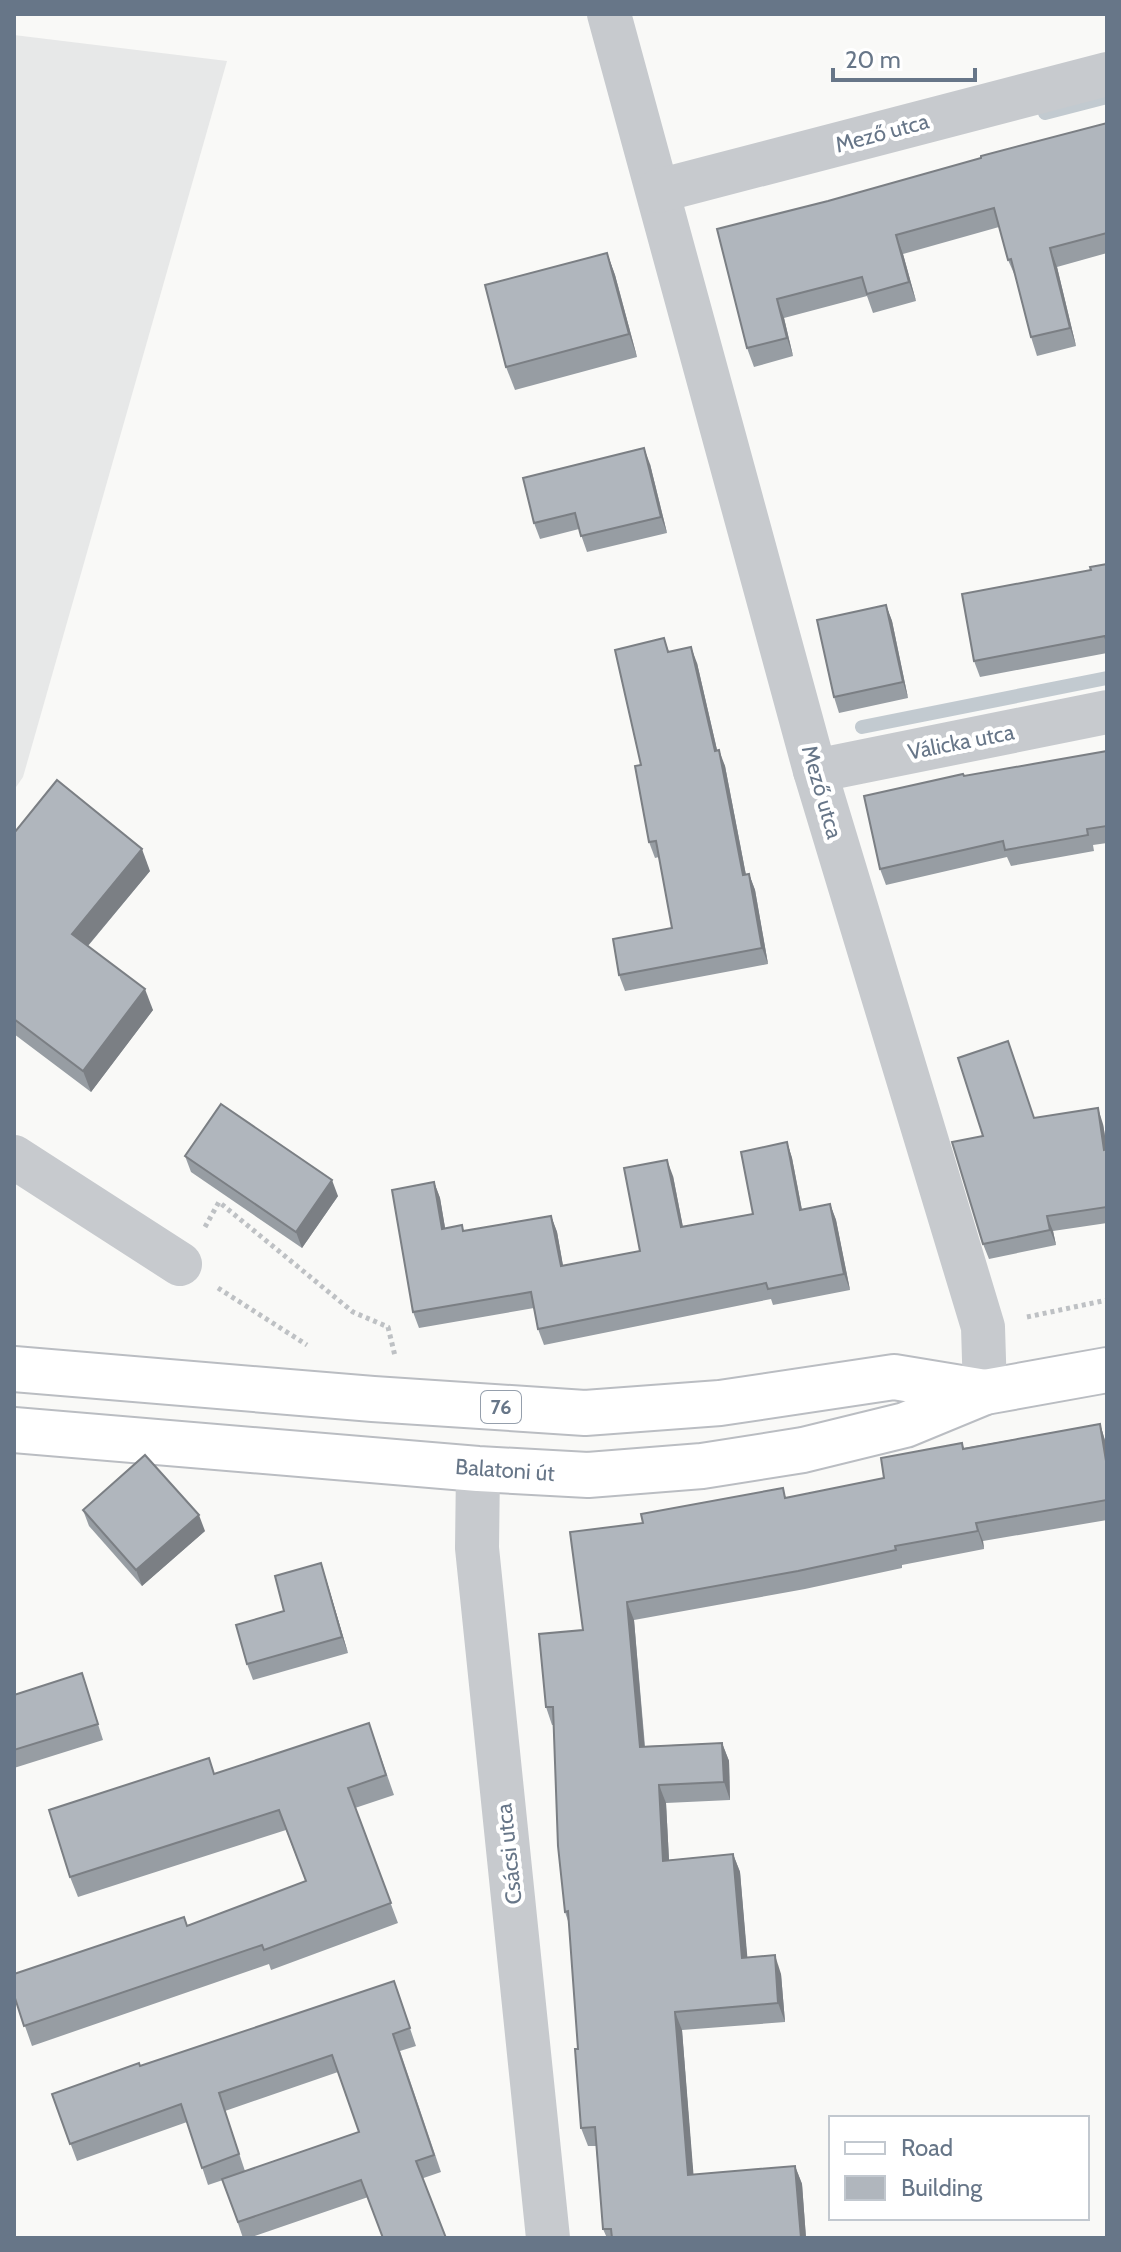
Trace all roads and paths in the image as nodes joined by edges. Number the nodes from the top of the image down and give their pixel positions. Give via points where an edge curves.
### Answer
1 (609, 14) edge
2 (1107, 74) edge
3 (658, 191) junction
4 (1107, 712) edge
5 (815, 771) junction
6 (14, 1157) edge
7 (209, 1219) dead end
8 (180, 1264) joint
9 (312, 1348) dead end
10 (396, 1360) dead end
11 (14, 1369) edge
12 (1107, 1370) edge
13 (985, 1392) junction
14 (14, 1430) edge
15 (478, 1469) junction
16 (548, 2238) edge

1 - 3 street, Mező utca
2 - 3 street, Mező utca
3 - 5 street, Mező utca
4 - 5 street, Válicka utca
5 - 13 street, Mező utca via 983,1327
6 - 8 street
7 - 10 path via 219,1202 353,1312 388,1327
8 - 9 path
11 - 13 main road, Balatoni út / 76 via 585,1413 720,1403 894,1377
12 - 13 main road, Balatoni út / 76
13 - 15 main road, Balatoni út / 76 via 905,1425 803,1450 702,1466 588,1475
14 - 15 main road, Balatoni út / 76
15 - 16 street, Csácsi utca via 477,1548

